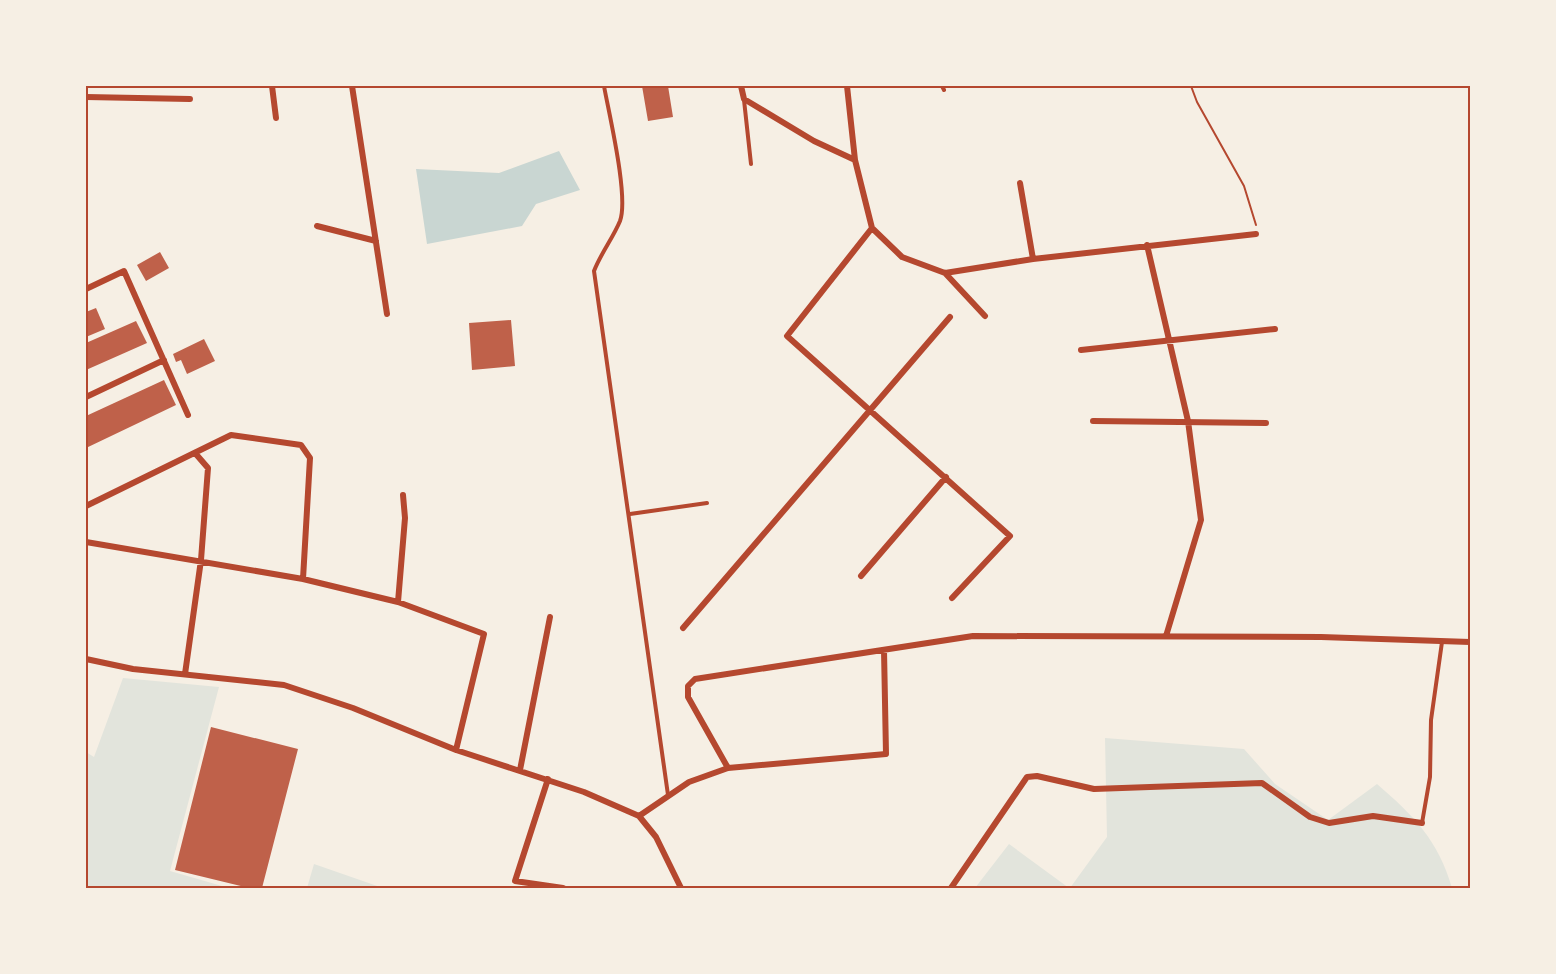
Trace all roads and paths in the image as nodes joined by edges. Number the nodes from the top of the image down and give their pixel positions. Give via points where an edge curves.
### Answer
1 (272, 86) edge
2 (352, 86) edge
3 (604, 86) edge
4 (741, 86) edge
5 (847, 86) edge
6 (1191, 86) edge
7 (86, 97) edge
8 (190, 99) dead end
9 (744, 99) junction
10 (276, 118) dead end
11 (855, 160) junction
12 (751, 164) dead end
13 (1020, 183) dead end
14 (317, 226) dead end
15 (872, 228) junction
16 (1257, 234) joint
17 (376, 241) junction
18 (1147, 245) junction
19 (1033, 259) junction
20 (945, 273) junction
21 (86, 289) edge
22 (387, 314) dead end
23 (986, 316) dead end
24 (950, 317) dead end
25 (1275, 329) dead end
26 (1168, 339) junction
27 (1081, 350) dead end
28 (164, 360) junction
29 (86, 397) edge
30 (870, 409) junction
31 (188, 415) dead end
32 (1093, 421) dead end
33 (1188, 421) junction
34 (1266, 423) dead end
35 (195, 453) junction
36 (946, 477) junction
37 (403, 495) dead end
38 (707, 503) dead end
39 (86, 506) edge
40 (630, 514) junction
41 (86, 542) edge
42 (201, 560) junction
43 (861, 576) dead end
44 (303, 579) junction
45 (952, 598) dead end
46 (398, 602) junction
47 (550, 617) dead end
48 (683, 628) dead end
49 (1166, 636) junction
50 (1442, 642) junction
51 (1470, 642) edge
52 (884, 650) junction
53 (86, 659) edge
54 (185, 674) junction
55 (456, 750) junction
56 (728, 768) junction
57 (520, 770) junction
58 (548, 779) junction
59 (668, 795) junction
60 (639, 816) junction
61 (1422, 823) joint
62 (563, 888) edge
63 (681, 888) edge
64 (951, 888) edge

1 - 10 street
2 - 17 street
3 - 40 lane via 622,198 620,219 594,271
4 - 9 street
5 - 11 street
6 - 16 path via 1244,186
7 - 8 street
9 - 11 street via 814,141
9 - 12 lane
11 - 15 street
13 - 19 street
14 - 17 street
15 - 20 street via 902,257
15 - 30 street via 787,336
16 - 18 street
17 - 22 street
18 - 19 street
18 - 26 street
19 - 20 street
20 - 23 street
21 - 28 street via 124,271
24 - 30 street
25 - 26 street
26 - 27 street
26 - 33 street
28 - 29 street
28 - 31 street
30 - 36 street
30 - 48 street
32 - 33 street
33 - 34 street
33 - 49 street via 1201,520
35 - 39 street
35 - 42 street via 208,468
35 - 44 street via 231,435 301,445 310,458
36 - 43 street
36 - 45 street via 1011,536
37 - 46 street via 405,518
38 - 40 lane
40 - 59 lane
41 - 42 street
42 - 44 street
42 - 54 street
44 - 46 street
46 - 55 street via 484,634
47 - 57 street
49 - 50 street
49 - 52 street via 973,636
50 - 51 street
50 - 61 lane
52 - 56 street via 886,754
52 - 56 street via 695,679 688,686 688,697
53 - 54 street
54 - 55 street via 284,686 354,708
55 - 57 street
56 - 59 street via 689,782
57 - 58 street
58 - 60 street
58 - 62 street via 515,881
59 - 60 street
60 - 63 street via 656,837
61 - 64 street via 1373,816 1329,823 1310,817 1262,783 1094,789 1027,777

